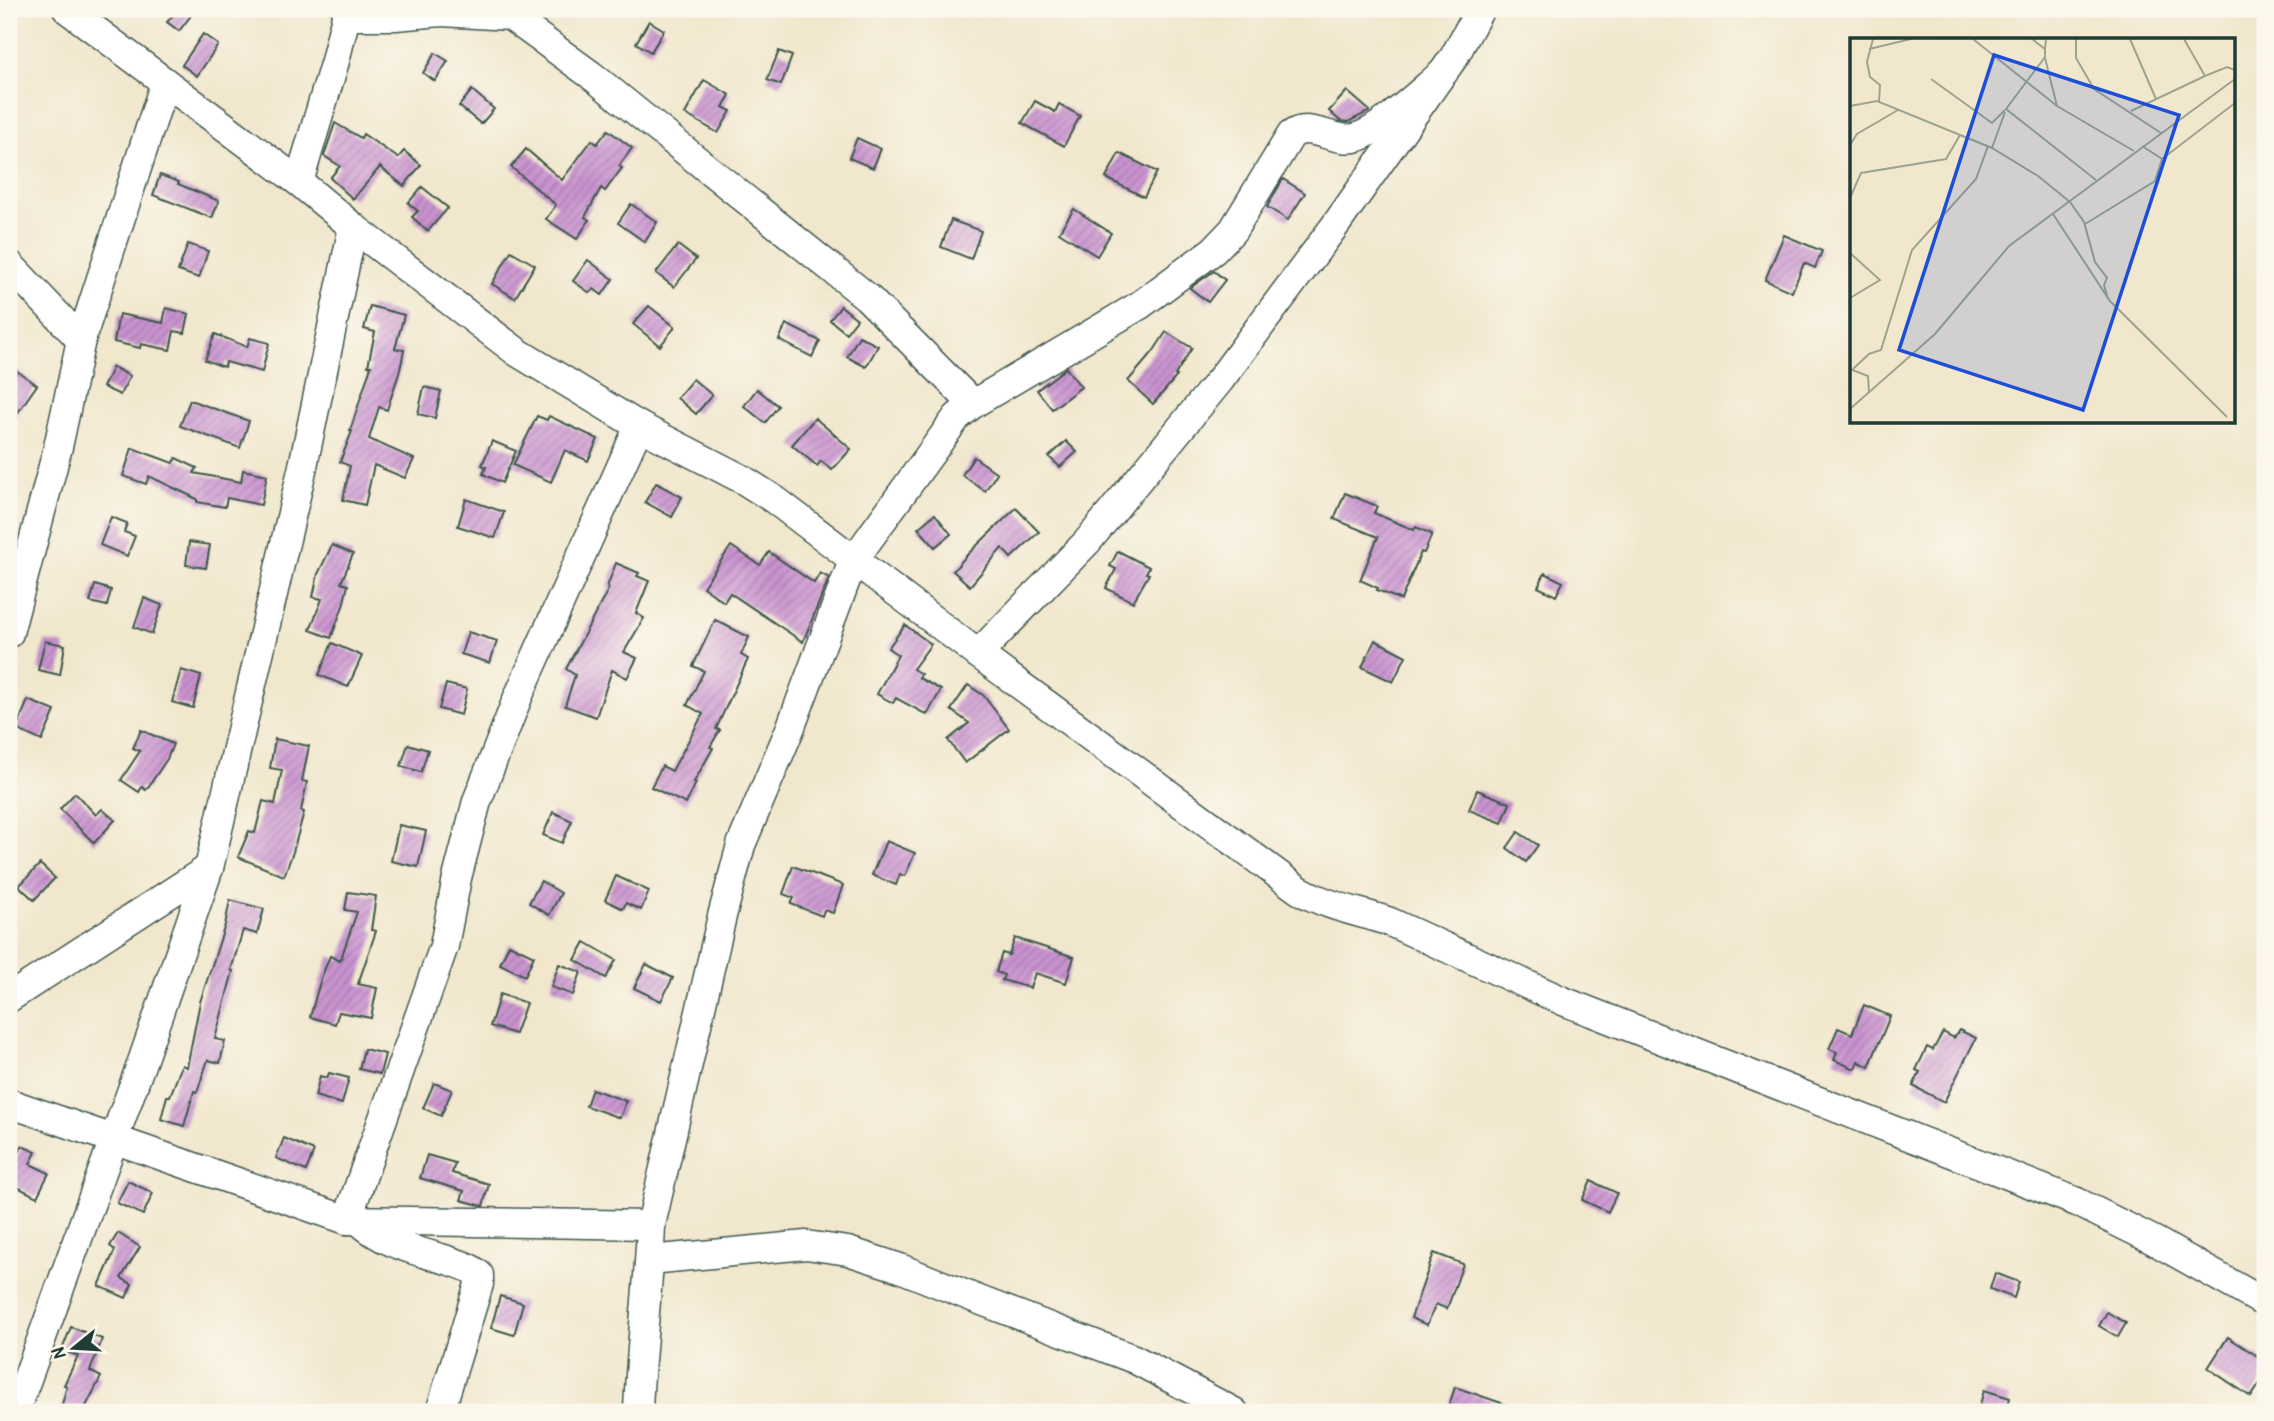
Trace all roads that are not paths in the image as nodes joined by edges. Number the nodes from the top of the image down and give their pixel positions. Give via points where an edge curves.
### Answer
1 (67, 9) edge
2 (1480, 9) edge
3 (341, 12) edge
4 (1444, 72) junction
5 (165, 82) junction
6 (299, 183) junction
7 (353, 227) junction
8 (9, 264) edge
9 (81, 340) junction
10 (973, 404) junction
11 (639, 426) junction
12 (853, 561) junction
13 (9, 633) edge
14 (978, 654) junction
15 (209, 868) junction
16 (9, 998) edge
17 (9, 1103) edge
18 (115, 1138) junction
19 (353, 1221) junction
20 (651, 1225) junction
21 (650, 1260) junction
22 (2265, 1303) edge
23 (15, 1412) edge
24 (440, 1412) edge
25 (638, 1412) edge
26 (1234, 1412) edge

1 - 5 street
2 - 4 street
3 - 6 street via 335,61
3 - 10 street via 510,16 591,75 867,297
4 - 10 street via 1357,137 1298,130 1233,230 1214,250 1140,305
4 - 14 street via 1196,411 1087,542
5 - 6 street
5 - 9 street
6 - 7 street
7 - 11 street via 517,352
7 - 15 street via 303,467
8 - 9 street
9 - 13 street
10 - 12 street via 949,426
11 - 12 street via 742,479
11 - 19 street via 477,801 444,946
12 - 14 street
12 - 20 street via 741,845
14 - 22 street via 1319,901 1390,922 1563,1001 2077,1202
15 - 16 street
15 - 18 street
17 - 18 street
18 - 19 street
18 - 23 street
19 - 20 street
19 - 24 street via 388,1241 466,1266 479,1275
20 - 21 street
21 - 25 street
21 - 26 street via 806,1245 848,1251 1134,1359

